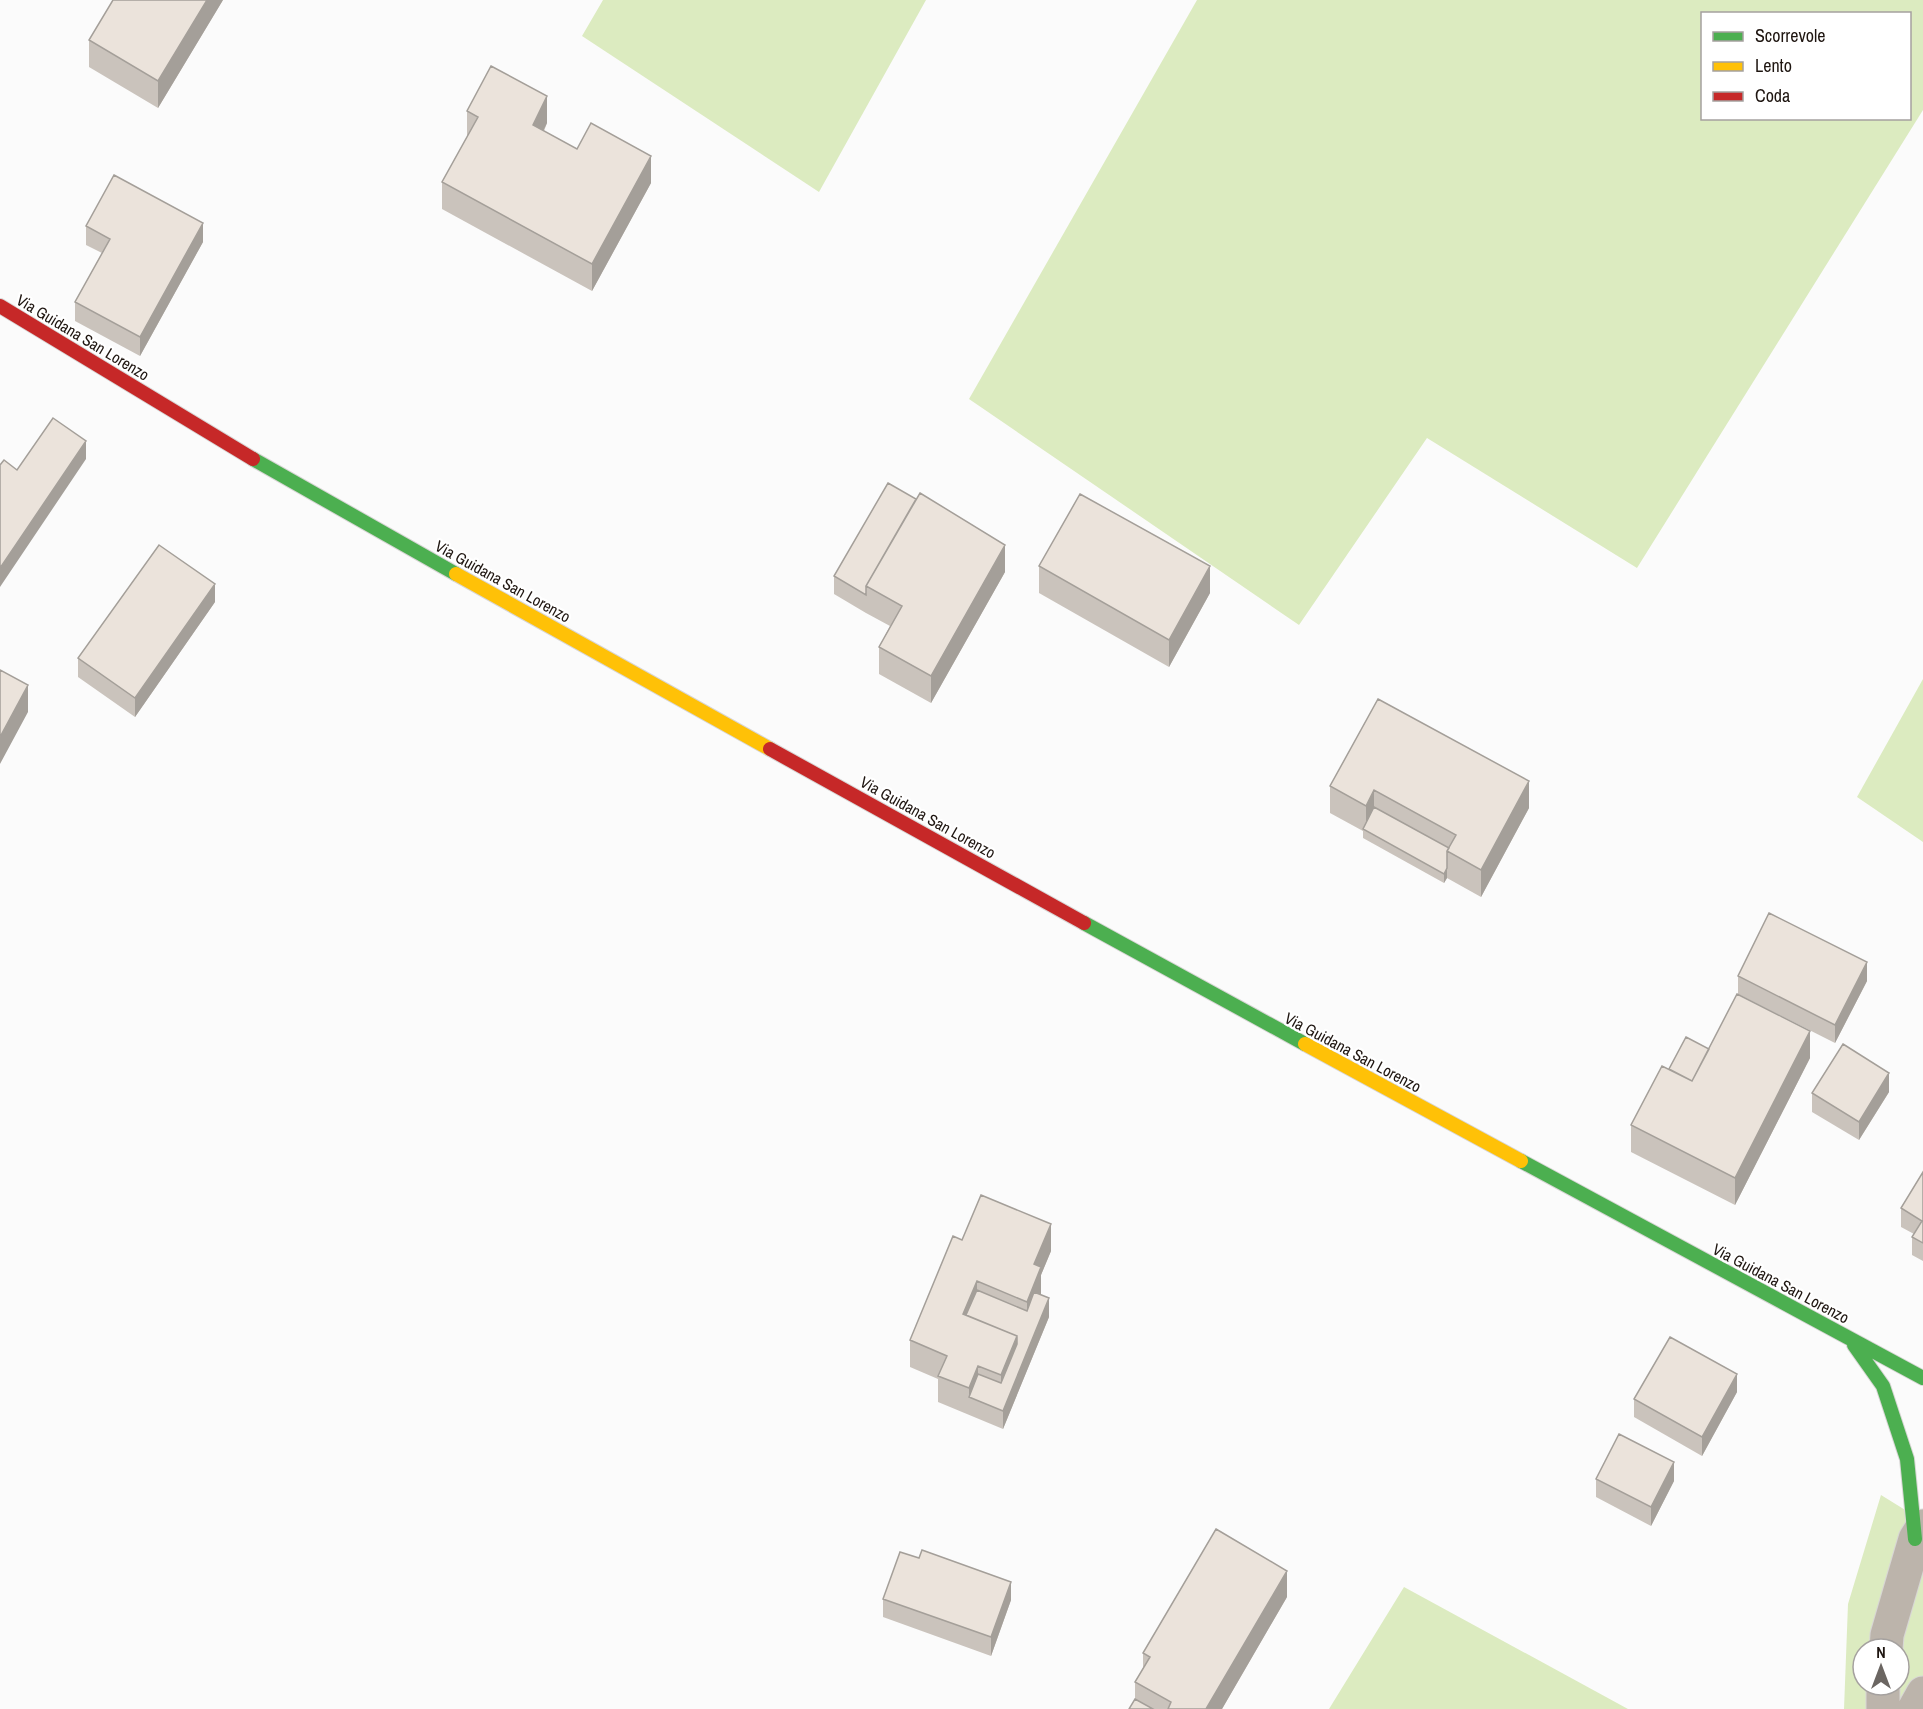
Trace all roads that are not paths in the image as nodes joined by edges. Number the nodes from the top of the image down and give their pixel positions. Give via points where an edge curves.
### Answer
1 (0, 306) edge
2 (1850, 1339) junction
3 (1923, 1378) edge
4 (1919, 1533) edge
5 (1887, 1637) edge
6 (1923, 1693) edge
7 (1914, 1709) edge

1 - 2 street, Via Guidana San Lorenzo via 338,508 1183,978
2 - 3 street, Via Guidana San Lorenzo
2 - 4 street via 1883,1386 1907,1459
4 - 5 street
6 - 7 street

